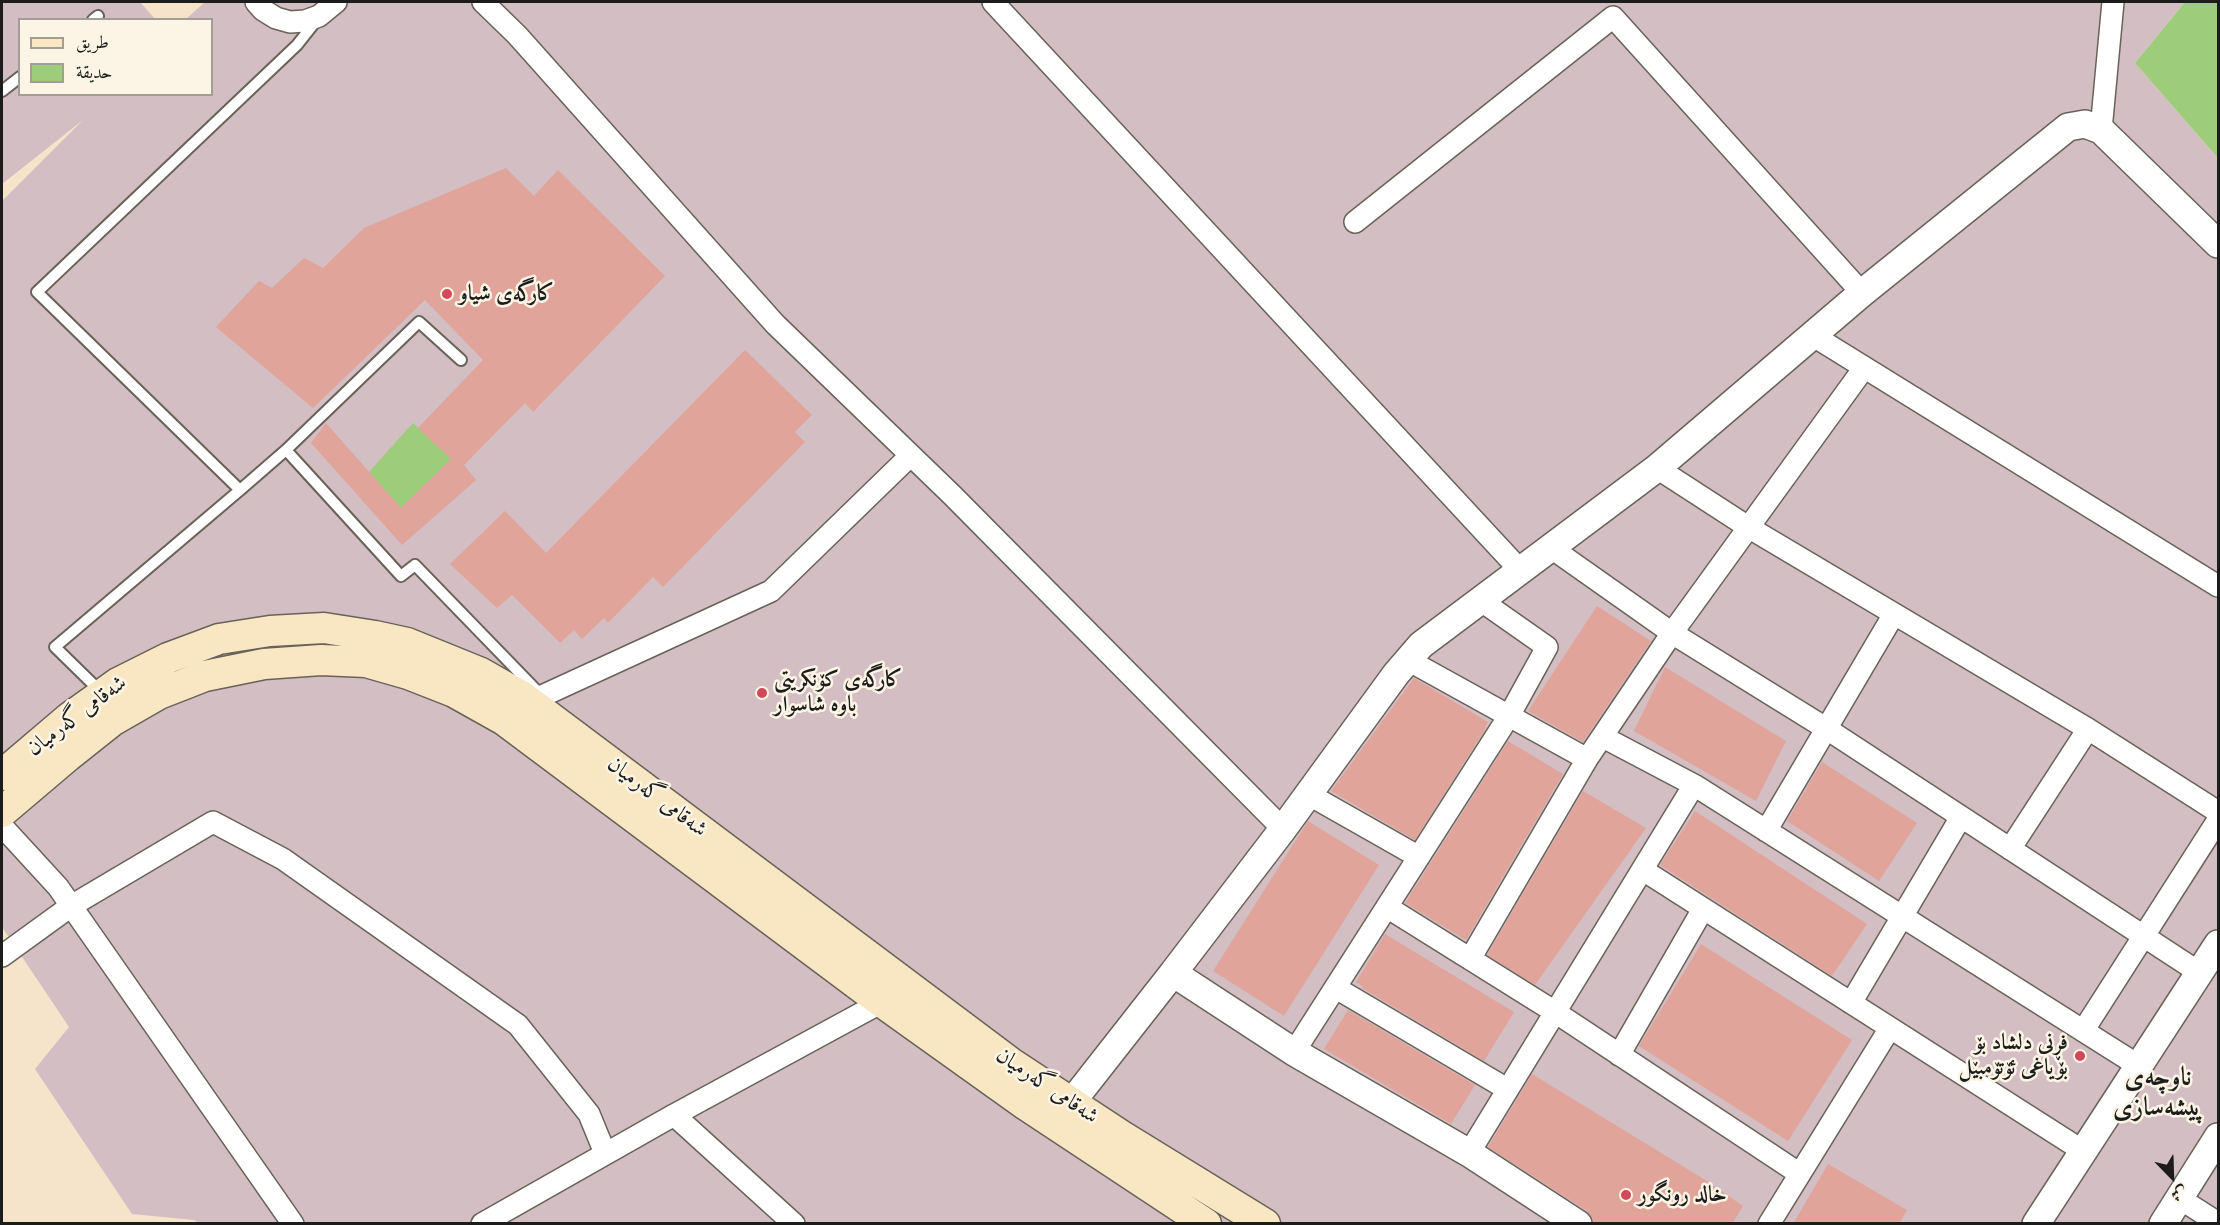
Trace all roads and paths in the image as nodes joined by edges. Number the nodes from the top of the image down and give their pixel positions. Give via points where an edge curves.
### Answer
1 (256, 2) edge
2 (336, 2) edge
3 (483, 2) edge
4 (993, 2) edge
5 (2113, 2) edge
6 (319, 16) junction
7 (18, 79) edge
8 (2, 91) edge
9 (2101, 130) junction
10 (1355, 222) dead end
11 (2218, 244) edge
12 (1862, 293) junction
13 (1812, 335) junction
14 (461, 360) dead end
15 (1864, 368) junction
16 (286, 450) junction
17 (910, 456) junction
18 (1657, 468) junction
19 (240, 490) junction
20 (1748, 527) junction
21 (1550, 547) junction
22 (1520, 570) junction
23 (2218, 586) edge
24 (1480, 600) junction
25 (1894, 614) junction
26 (1672, 633) junction
27 (1408, 660) junction
28 (102, 693) junction
29 (536, 699) junction
30 (1509, 716) junction
31 (1827, 729) junction
32 (2088, 729) junction
33 (1603, 737) junction
34 (1587, 759) junction
35 (2, 775) edge
36 (1694, 785) junction
37 (1308, 794) junction
38 (2, 812) edge
39 (2218, 812) edge
40 (1961, 817) junction
41 (2218, 820) edge
42 (2, 826) edge
43 (1283, 828) junction
44 (1766, 831) junction
45 (2010, 849) junction
46 (1419, 857) junction
47 (1642, 870) junction
48 (71, 906) junction
49 (1387, 907) junction
50 (1703, 909) junction
51 (1902, 917) junction
52 (2144, 936) junction
53 (2218, 944) edge
54 (2, 956) edge
55 (1470, 959) junction
56 (1173, 973) junction
57 (2200, 973) junction
58 (1336, 988) junction
59 (882, 1002) junction
60 (1851, 1003) junction
61 (1555, 1012) junction
62 (1890, 1028) junction
63 (2083, 1031) junction
64 (1294, 1052) junction
65 (1619, 1055) junction
66 (2139, 1066) junction
67 (1507, 1089) junction
68 (1071, 1103) junction
69 (674, 1115) junction
70 (2218, 1137) edge
71 (2083, 1151) junction
72 (605, 1153) junction
73 (1469, 1153) junction
74 (1800, 1174) junction
75 (2179, 1198) junction
76 (2218, 1223) edge
77 (293, 1224) edge
78 (482, 1224) edge
79 (794, 1224) edge
80 (1206, 1224) edge
81 (1265, 1224) edge
82 (1578, 1224) edge
83 (1769, 1224) edge
84 (2036, 1224) edge
85 (2163, 1224) edge

1 - 6 street via 276,18 305,21
2 - 6 street
3 - 17 street via 517,35 775,324
4 - 22 street
5 - 9 street
6 - 19 lane via 297,45 37,292
7 - 8 lane
9 - 11 street
9 - 12 street via 2085,124 2068,127
10 - 12 street via 1613,17
12 - 13 street
13 - 15 street
13 - 18 street
14 - 16 lane via 419,322
15 - 20 street
15 - 23 street
16 - 19 lane
16 - 29 lane via 401,576 415,565
17 - 29 street via 771,591
17 - 43 street
18 - 20 street
18 - 21 street
19 - 28 lane via 55,647
20 - 25 street
20 - 26 street
21 - 22 street
21 - 26 street
22 - 24 street
24 - 27 street via 1421,645
24 - 30 street via 1547,647
25 - 31 street
25 - 32 street
26 - 31 street
26 - 33 street
27 - 30 street
27 - 37 street
28 - 29 main road, شەقامی گەرمیان via 168,658 219,639 324,628 407,643
28 - 35 main road, شەقامی گەرمیان
29 - 68 main road, شەقامی گەرمیان via 953,1021
30 - 34 street
30 - 46 street
31 - 40 street
31 - 44 street
32 - 39 street
32 - 45 street
33 - 34 street
33 - 36 street
34 - 55 street
36 - 44 street
36 - 47 street
37 - 43 street
37 - 46 street
38 - 59 main road, شەقامی گەرمیان via 112,721 178,685 264,664 366,662 432,682 504,720
40 - 45 street
40 - 51 street
41 - 52 street
42 - 48 street
43 - 56 street
44 - 51 street
45 - 52 street
46 - 49 street
47 - 50 street
47 - 61 street
48 - 54 street
48 - 72 street via 213,822 283,859 518,1025 589,1114
48 - 77 street
49 - 55 street
49 - 58 street
50 - 60 street
50 - 65 street
51 - 60 street
51 - 63 street
52 - 57 street
52 - 63 street
53 - 57 street
55 - 61 street
56 - 64 street
56 - 68 street
57 - 66 street
58 - 64 street
58 - 67 street
59 - 69 street
59 - 80 main road, شەقامی گەرمیان via 1026,1105
60 - 62 street
61 - 65 street
61 - 67 street
62 - 71 street
62 - 74 street
63 - 66 street
64 - 73 street
65 - 74 street
66 - 71 street
67 - 73 street
68 - 81 main road, شەقامی گەرمیان
69 - 72 street
69 - 79 street
70 - 75 street
71 - 84 street
72 - 78 street
73 - 82 street
74 - 83 street
75 - 76 street
75 - 85 street

